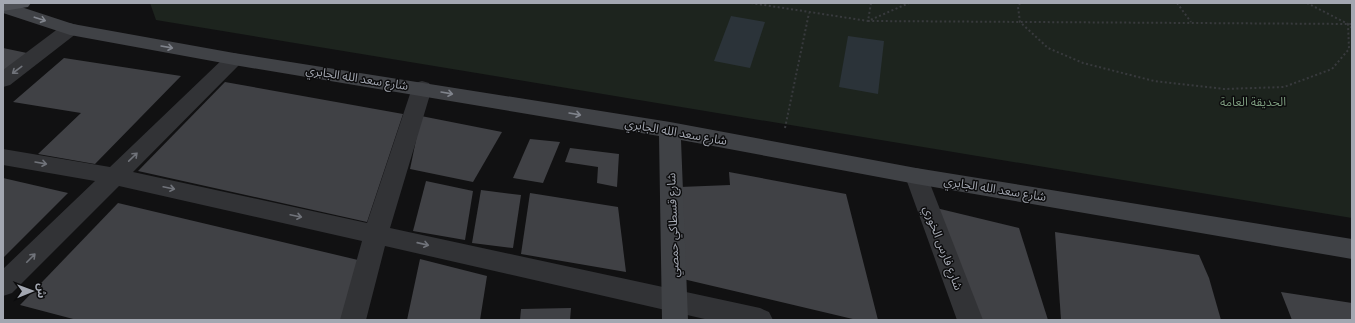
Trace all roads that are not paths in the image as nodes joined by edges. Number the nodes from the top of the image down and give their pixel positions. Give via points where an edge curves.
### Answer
1 (22, 3) edge
2 (3, 7) edge
3 (70, 29) junction
4 (234, 59) junction
5 (3, 80) edge
6 (422, 88) junction
7 (670, 130) junction
8 (3, 157) edge
9 (114, 176) junction
10 (916, 176) junction
11 (376, 233) junction
12 (1352, 249) edge
13 (3, 285) edge
14 (675, 310) edge
15 (353, 320) edge
16 (760, 320) edge
17 (970, 320) edge

1 - 2 main road
2 -> 3 main road, شارع سعد الله الجابري
3 -> 4 main road, شارع سعد الله الجابري
3 -> 5 street
4 - 6 main road, شارع سعد الله الجابري
9 -> 4 street
6 -> 7 main road, شارع سعد الله الجابري
6 - 11 street
7 - 10 main road, شارع سعد الله الجابري
7 - 14 main road, شارع قسطاكي حمصي
8 -> 9 street
9 -> 11 street
13 -> 9 street
10 - 12 main road, شارع سعد الله الجابري
10 - 17 street, شارع فارس الخوري
11 -> 14 street
11 - 15 street
14 - 16 street

